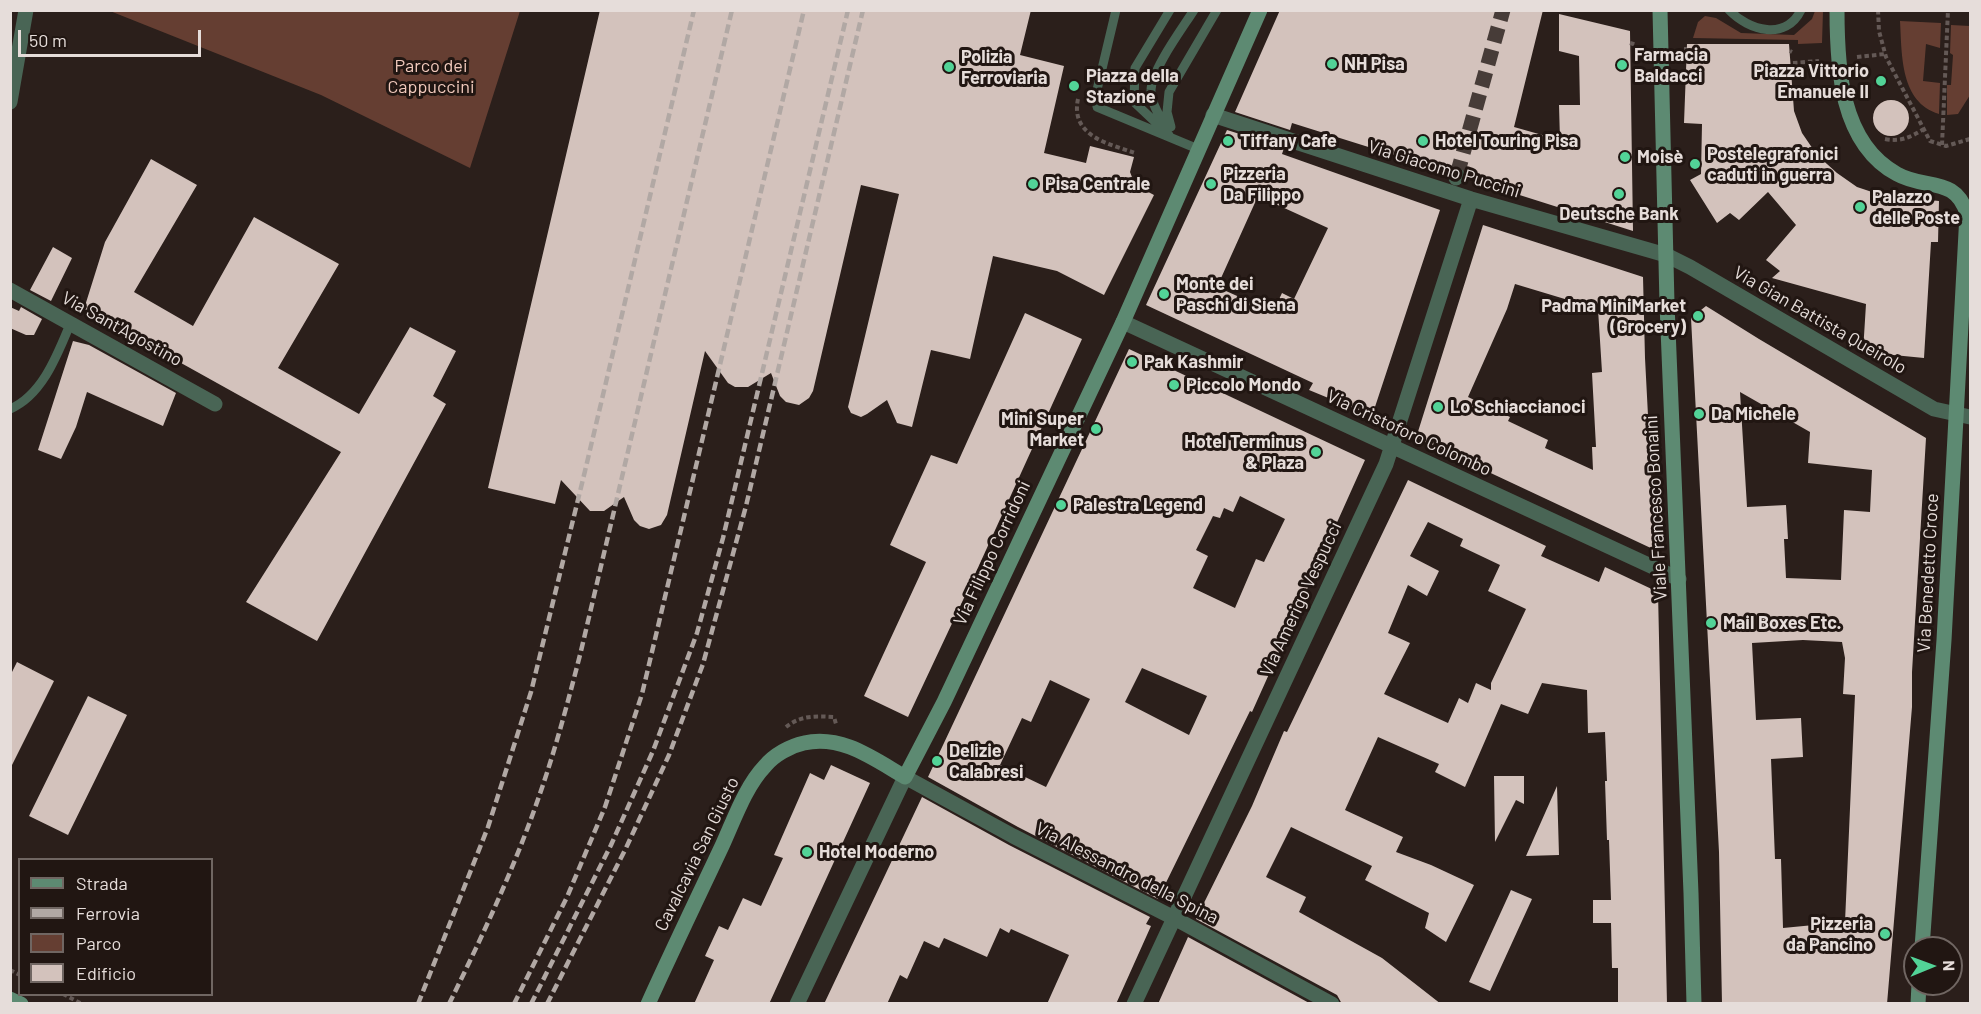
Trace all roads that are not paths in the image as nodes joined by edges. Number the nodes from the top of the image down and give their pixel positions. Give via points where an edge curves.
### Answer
1 (26, 10) edge
2 (1116, 10) edge
3 (1170, 10) edge
4 (1194, 10) edge
5 (1217, 10) edge
6 (1260, 10) edge
7 (1660, 10) edge
8 (1729, 10) edge
9 (1801, 10) edge
10 (1837, 10) edge
11 (10, 102) edge
12 (1213, 115) junction
13 (1173, 138) junction
14 (1198, 149) junction
15 (1471, 199) junction
16 (1666, 255) junction
17 (10, 290) edge
18 (71, 322) junction
19 (1123, 322) junction
20 (215, 404) dead end
21 (10, 409) edge
22 (1963, 416) edge
23 (1392, 446) junction
24 (1679, 579) junction
25 (905, 777) junction
26 (1174, 918) junction
27 (1923, 936) edge
28 (10, 999) edge
29 (21, 1004) edge
30 (648, 1004) edge
31 (797, 1004) edge
32 (1134, 1004) edge
33 (1332, 1004) edge
34 (1694, 1004) edge

1 - 11 street
2 - 13 lane via 1096,94 1097,107
3 - 13 lane via 1135,68 1134,102
4 - 13 lane via 1155,73 1150,92
5 - 13 lane via 1169,92 1167,112
6 - 12 street
7 - 16 street, Viale Francesco Bonaini
8 - 9 lane via 1755,27 1775,31 1788,26
10 - 22 street, Via Benedetto Croce via 1841,81 1862,140 1881,164 1897,175 1945,187 1964,201 1967,214
12 - 14 street, Via Filippo Corridoni
12 - 15 street, Via Giacomo Puccini
13 - 14 lane
14 - 19 street, Via Filippo Corridoni
15 - 16 street, Via Giacomo Puccini
15 - 23 street, Via Amerigo Vespucci
16 - 22 street, Via Gian Battista Queirolo via 1934,409
16 - 24 street, Viale Francesco Bonaini
17 - 18 street, Via Sant'Agostino
18 - 20 street, Via Sant'Agostino
18 - 21 lane via 52,365 33,392
19 - 23 street, Via Cristoforo Colombo
19 - 25 street, Via Filippo Corridoni
22 - 27 street, Via Benedetto Croce
23 - 24 street, Via Cristoforo Colombo
23 - 26 street, Via Amerigo Vespucci
24 - 34 street, Viale Francesco Bonaini
25 - 26 street, Via Alessandro della Spina
25 - 30 street, Cavalcavia San Giusto via 863,753 827,741 802,743 765,765 741,804
25 - 31 street, Via Filippo Corridoni
26 - 32 street, Via Amerigo Vespucci
26 - 33 street, Via Alessandro della Spina
28 - 29 street

